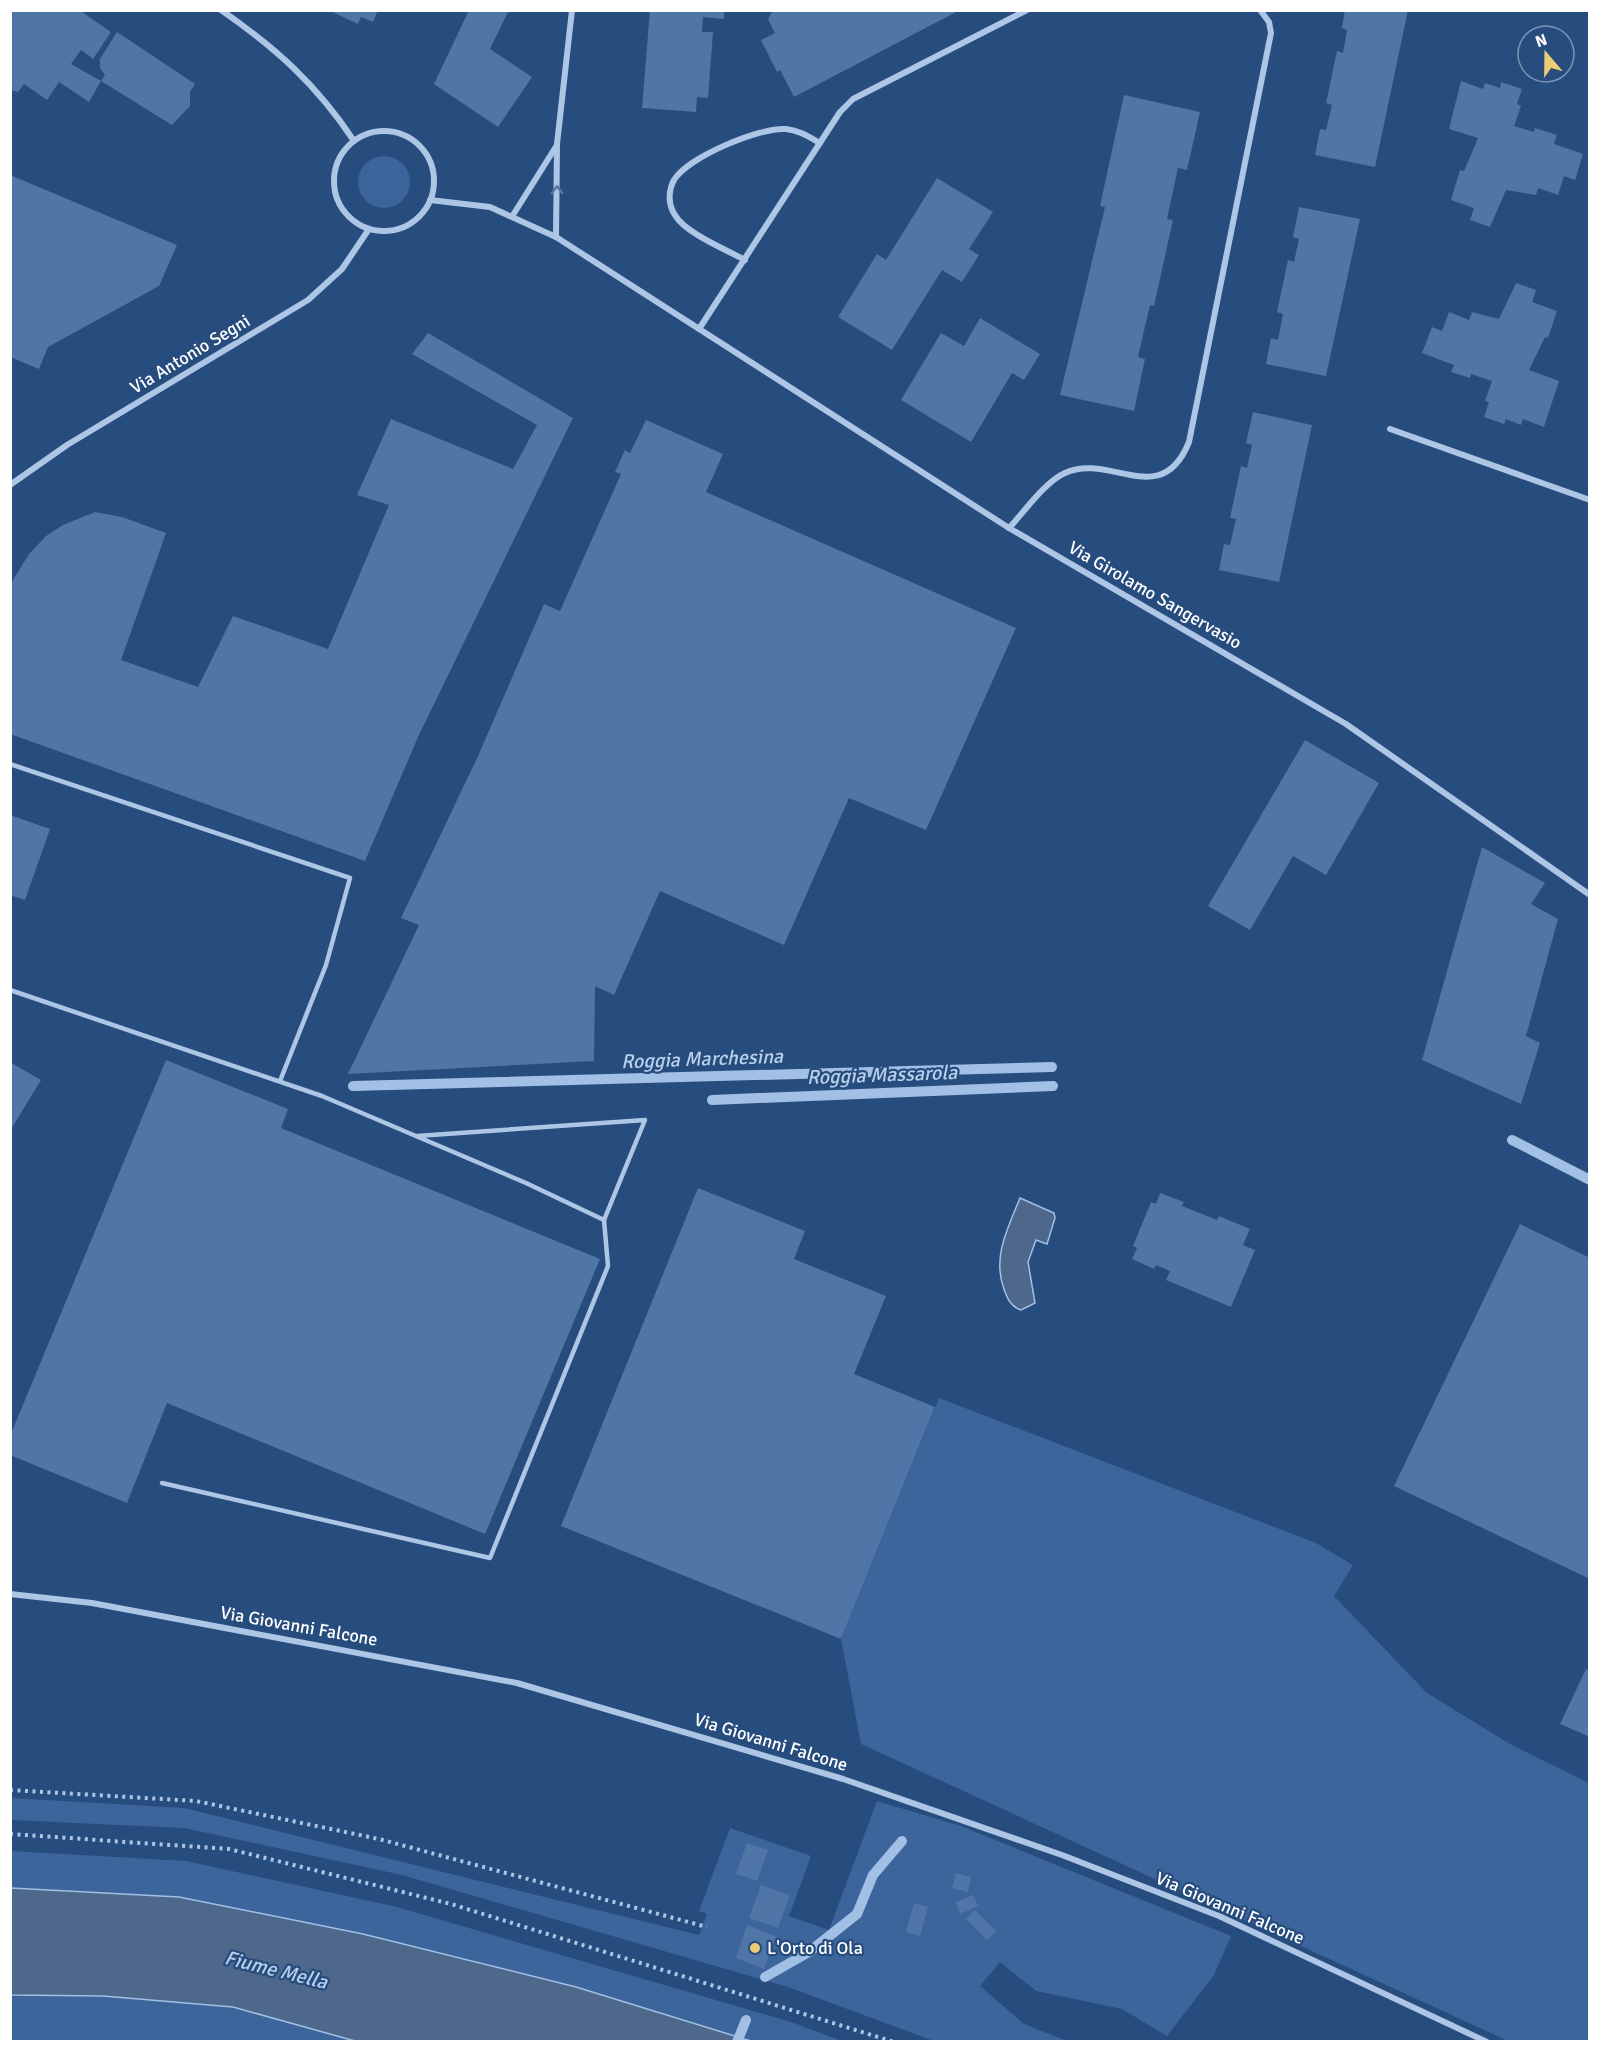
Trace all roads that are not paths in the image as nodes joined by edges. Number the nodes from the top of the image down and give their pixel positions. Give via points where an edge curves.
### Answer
1 (220, 10) edge
2 (572, 10) edge
3 (1027, 10) edge
4 (1260, 10) edge
5 (354, 141) junction
6 (820, 143) junction
7 (557, 144) junction
8 (430, 200) junction
9 (513, 215) junction
10 (369, 229) junction
11 (556, 237) junction
12 (745, 260) junction
13 (699, 329) junction
14 (1390, 429) dead end
15 (10, 485) edge
16 (1590, 500) edge
17 (1009, 528) junction
18 (10, 764) edge
19 (1590, 895) edge
20 (10, 990) edge
21 (280, 1081) junction
22 (417, 1136) junction
23 (604, 1220) junction
24 (162, 1483) dead end
25 (10, 1594) edge
26 (1487, 2042) edge

1 - 5 street via 291,63 316,89
2 - 7 street
3 - 6 street via 867,89 840,112
4 - 17 street via 1271,33 1189,442 1183,456 1173,468 1159,475 1143,477 1091,469 1063,473
5 - 8 street via 371,133 389,132 414,142 433,173
5 - 10 street via 340,158 333,179 334,190 350,219
6 - 12 street
6 - 12 street via 799,132 771,130 704,156 674,180 669,194 676,218
7 - 9 street
11 -> 7 street
8 - 9 street, Via Girolamo Sangervasio via 472,203
8 - 10 street via 423,213 399,229
9 - 11 street, Via Girolamo Sangervasio
10 - 15 street, Via Antonio Segni via 342,270 308,300 67,446
11 - 13 street, Via Girolamo Sangervasio
12 - 13 street
13 - 17 street, Via Girolamo Sangervasio
14 - 16 street
17 - 19 street, Via Girolamo Sangervasio via 1346,724
18 - 21 lane via 350,878 326,965
20 - 21 lane
21 - 22 lane
22 - 23 lane
22 - 23 lane via 645,1120
23 - 24 lane via 608,1266 490,1558
25 - 26 street, Via Giovanni Falcone via 92,1603 517,1683 843,1779 1062,1855 1219,1916

